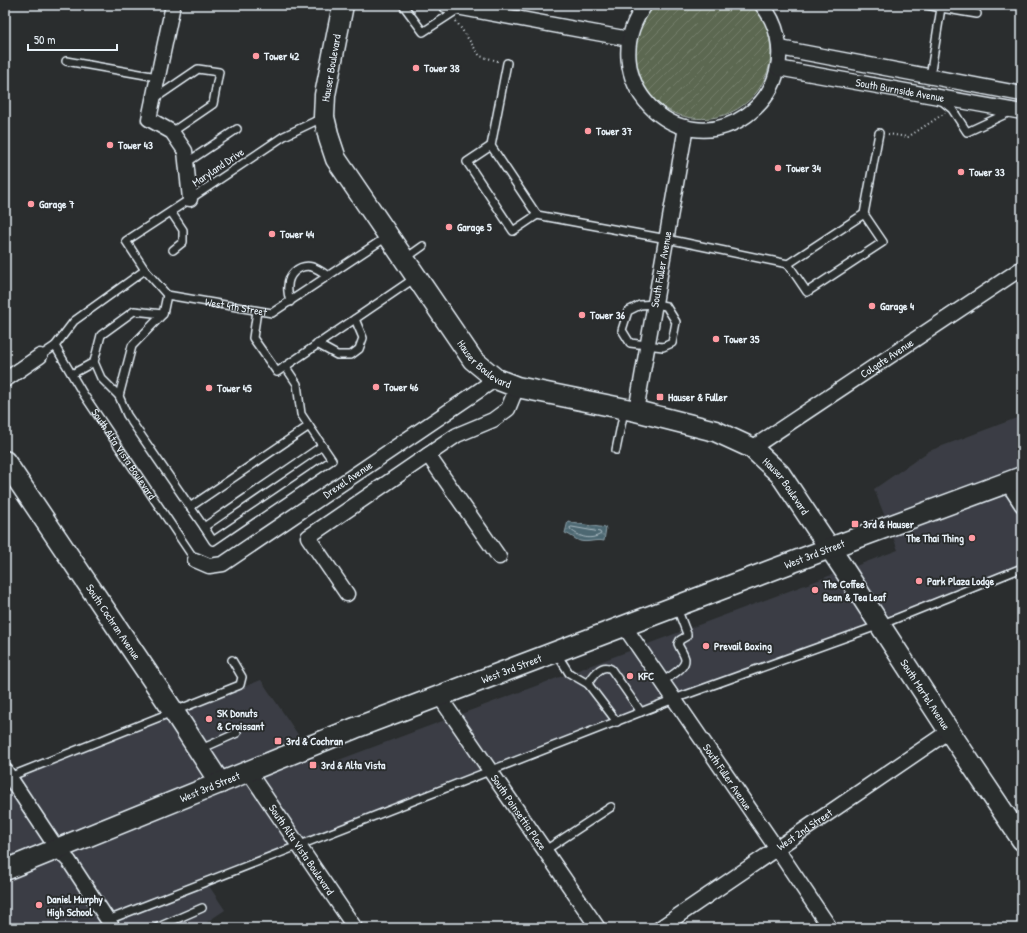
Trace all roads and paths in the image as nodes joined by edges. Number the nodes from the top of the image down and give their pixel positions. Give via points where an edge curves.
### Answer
1 (173, 5) edge
2 (343, 5) edge
3 (403, 5) edge
4 (645, 5) edge
5 (927, 5) edge
6 (767, 7) edge
7 (454, 8) edge
8 (941, 8) junction
9 (978, 14) dead end
10 (629, 39) junction
11 (780, 48) junction
12 (66, 61) dead end
13 (507, 63) joint
14 (778, 68) junction
15 (930, 76) junction
16 (157, 77) junction
17 (1022, 94) edge
18 (932, 96) junction
19 (152, 100) junction
20 (952, 109) junction
21 (1018, 111) edge
22 (324, 117) junction
23 (686, 127) junction
24 (237, 129) dead end
25 (172, 132) junction
26 (879, 133) joint
27 (491, 146) junction
28 (186, 162) junction
29 (190, 199) junction
30 (171, 212) junction
31 (864, 214) junction
32 (538, 215) junction
33 (388, 236) junction
34 (666, 239) junction
35 (424, 246) dead end
36 (173, 250) dead end
37 (404, 259) junction
38 (788, 264) junction
39 (1022, 268) edge
40 (145, 270) junction
41 (328, 276) junction
42 (416, 277) junction
43 (167, 295) junction
44 (290, 302) junction
45 (655, 304) junction
46 (257, 311) junction
47 (163, 314) junction
48 (356, 318) junction
49 (317, 344) junction
50 (648, 344) junction
51 (55, 346) junction
52 (40, 356) joint
53 (94, 362) junction
54 (285, 366) junction
55 (72, 374) junction
56 (496, 379) junction
57 (5, 380) edge
58 (517, 387) junction
59 (119, 396) junction
60 (630, 410) junction
61 (309, 426) junction
62 (322, 446) junction
63 (752, 448) junction
64 (616, 450) dead end
65 (428, 455) junction
66 (5, 461) edge
67 (1014, 480) edge
68 (1022, 505) edge
69 (190, 507) junction
70 (204, 527) junction
71 (830, 548) junction
72 (499, 557) dead end
73 (195, 560) joint
74 (1022, 568) edge
75 (347, 594) dead end
76 (676, 607) junction
77 (880, 625) junction
78 (624, 626) junction
79 (556, 652) junction
80 (232, 660) dead end
81 (662, 682) junction
82 (588, 684) junction
83 (439, 696) junction
84 (674, 700) junction
85 (174, 712) junction
86 (642, 712) junction
87 (617, 722) junction
88 (949, 732) junction
89 (238, 733) dead end
90 (199, 750) junction
91 (248, 771) junction
92 (490, 772) junction
93 (6, 775) edge
94 (220, 783) junction
95 (611, 807) dead end
96 (1022, 840) edge
97 (299, 846) junction
98 (777, 849) junction
99 (58, 850) junction
100 (544, 852) junction
101 (5, 870) edge
102 (202, 908) dead end
103 (111, 924) edge
104 (156, 928) edge
105 (356, 928) edge
106 (598, 928) edge
107 (660, 928) edge
108 (830, 928) edge

1 - 16 street
2 - 22 street, Hauser Boulevard via 325,95
3 - 7 lane via 423,32
4 - 10 street
5 - 8 lane
6 - 11 street via 776,28
7 - 10 street
7 - 13 path via 480,56
8 - 9 lane
8 - 15 lane
10 - 23 street via 629,66 636,88 643,99 662,117
11 - 14 street
11 - 15 street, South Burnside Avenue
12 - 16 lane
13 - 27 lane
14 - 18 street, South Burnside Avenue
14 - 23 street via 766,96 742,118 710,129
15 - 17 street, South Burnside Avenue
15 - 18 street
16 - 19 street
18 - 20 lane
18 - 21 street, South Burnside Avenue
19 - 25 street via 149,119
19 - 25 lane via 198,69 219,72 213,104
20 - 21 lane via 968,132
20 - 26 path via 908,137
22 - 29 lane, Maryland Drive via 284,136
22 - 33 street, Hauser Boulevard via 336,159
23 - 34 street, South Fuller Avenue
24 - 28 lane
25 - 28 street via 185,151
26 - 31 lane
27 - 32 lane
27 - 32 lane via 467,162 513,231
28 - 29 street
29 - 30 lane, Maryland Drive
30 - 36 lane via 183,230 183,242
30 - 40 lane, Maryland Drive via 126,241
31 - 38 lane
31 - 38 lane via 883,242 807,292
32 - 34 lane
33 - 37 street, Hauser Boulevard
33 - 41 lane, West 4th Street
34 - 38 lane
34 - 45 street, South Fuller Avenue
35 - 37 lane
37 - 42 street, Hauser Boulevard
39 - 63 street, Colgate Avenue
40 - 43 lane
40 - 51 lane via 74,321
41 - 44 lane, West 4th Street
41 - 44 lane via 319,269 307,265 299,268 290,276 287,287
42 - 48 lane
42 - 56 street, Hauser Boulevard via 473,360
43 - 46 lane, West 4th Street
43 - 47 lane
44 - 46 lane, West 4th Street via 272,313
45 - 50 street, South Fuller Avenue
45 - 50 lane via 666,306 676,322 672,343 663,347
45 - 50 lane via 640,305 628,311 622,330 630,343
46 - 54 lane via 253,338 277,372
47 - 53 lane via 134,311 101,335
47 - 59 lane via 132,346
48 - 49 lane
48 - 49 lane via 363,338 359,349 352,355 337,355
49 - 54 lane
50 - 60 street, South Fuller Avenue
51 - 52 lane
51 - 55 lane, South Alta Vista Boulevard
52 - 57 street
53 - 55 lane
53 - 59 lane via 102,378
54 - 61 lane via 296,384 301,414
55 - 73 lane, South Alta Vista Boulevard
56 - 58 street, Hauser Boulevard
56 - 73 street, Drexel Avenue via 223,564 208,566
58 - 60 street, Hauser Boulevard
58 - 65 street via 508,409 494,420 457,435
59 - 69 lane via 127,415
60 - 63 street, Hauser Boulevard via 715,431
60 - 64 lane
61 - 62 lane
61 - 69 lane
62 - 70 lane
62 - 70 lane via 332,460 214,541
63 - 71 street, Hauser Boulevard via 780,474
65 - 72 street
65 - 75 street via 308,537
66 - 85 street, South Cochran Avenue
67 - 68 street
67 - 71 street, West 3rd Street
69 - 70 lane
71 - 76 street, West 3rd Street
71 - 77 street, South Martel Avenue
74 - 77 lane
76 - 78 street, West 3rd Street
76 - 81 lane via 687,634 678,644 685,663
77 - 84 lane
77 - 88 street, South Martel Avenue
78 - 79 street, West 3rd Street
78 - 81 street, South Fuller Avenue
79 - 82 lane via 569,672
79 - 83 street, West 3rd Street
80 - 85 lane via 242,677 240,685
81 - 84 street, South Fuller Avenue
82 - 86 lane via 598,671 604,668 611,669
82 - 87 lane
83 - 91 street, West 3rd Street
83 - 92 street, South Poinsettia Place
84 - 86 lane
84 - 98 street, South Fuller Avenue
85 - 90 street, South Cochran Avenue
85 - 93 lane
86 - 87 lane
87 - 92 lane
88 - 96 street, South Martel Avenue
88 - 98 street, West 2nd Street
89 - 90 lane
90 - 94 street, South Cochran Avenue
91 - 94 street, West 3rd Street
91 - 97 street, South Alta Vista Boulevard
92 - 97 lane
92 - 100 street, South Poinsettia Place
93 - 99 street
94 - 99 street, West 3rd Street
95 - 100 lane
97 - 103 lane
97 - 105 street, South Alta Vista Boulevard
98 - 107 street, West 2nd Street
98 - 108 street, South Fuller Avenue
99 - 101 street, West 3rd Street
99 - 103 street via 69,861
100 - 106 street, South Poinsettia Place
102 - 104 lane

